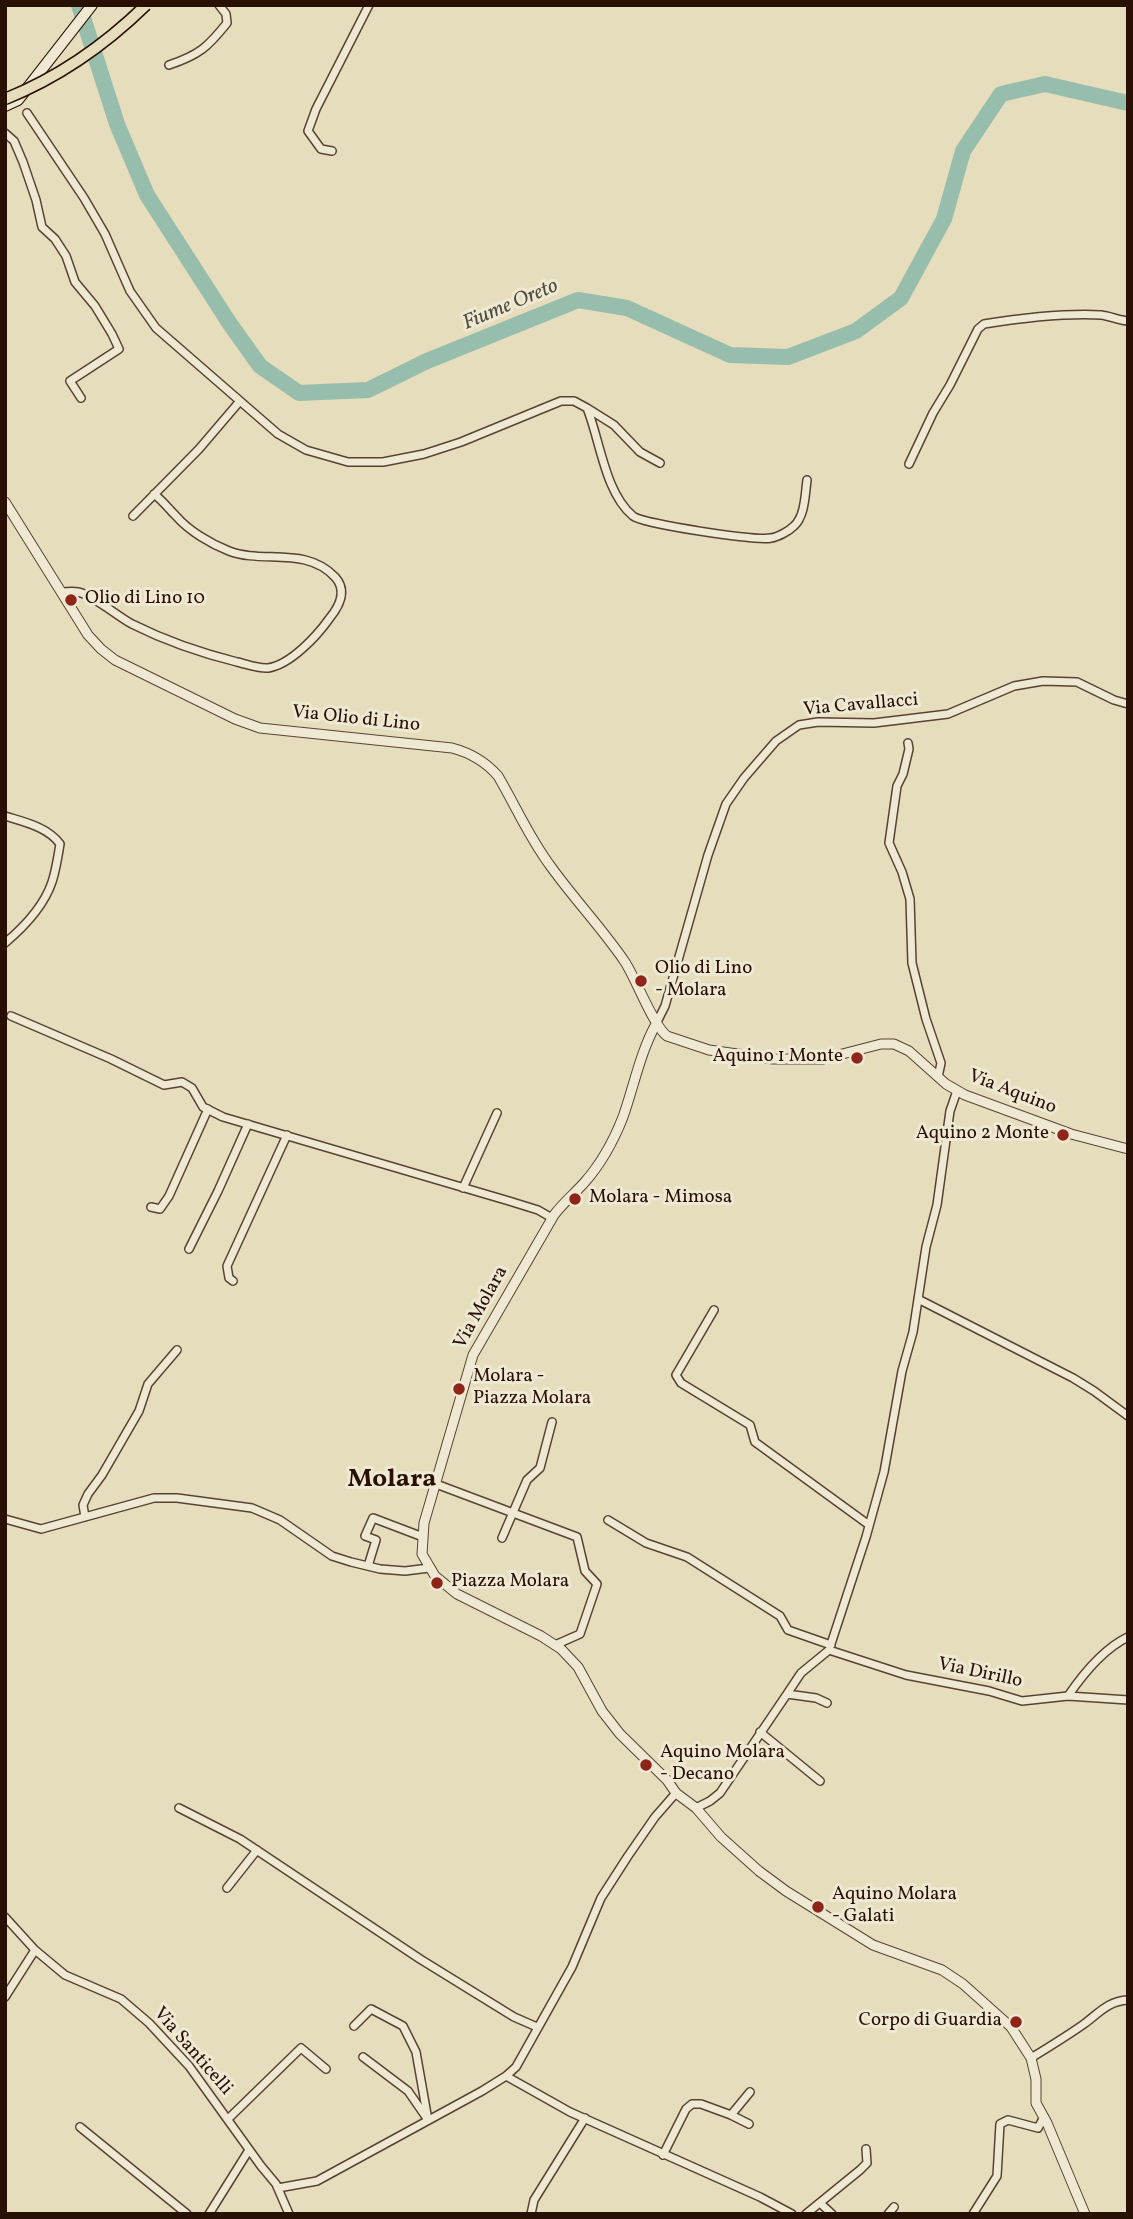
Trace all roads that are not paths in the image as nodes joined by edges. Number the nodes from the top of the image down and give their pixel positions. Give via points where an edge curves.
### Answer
1 (92, 5) edge
2 (146, 5) edge
3 (219, 5) edge
4 (369, 5) edge
5 (169, 65) dead end
6 (5, 99) edge
7 (18, 100) junction
8 (5, 106) edge
9 (5, 133) edge
10 (332, 152) dead end
11 (1128, 321) edge
12 (82, 398) dead end
13 (240, 401) junction
14 (587, 408) junction
15 (660, 463) dead end
16 (909, 464) dead end
17 (807, 480) dead end
18 (154, 494) junction
19 (5, 502) edge
20 (133, 516) dead end
21 (62, 592) junction
22 (1128, 704) edge
23 (908, 743) dead end
24 (5, 816) edge
25 (5, 943) edge
26 (11, 1016) dead end
27 (656, 1024) junction
28 (938, 1077) junction
29 (957, 1091) junction
30 (208, 1109) junction
31 (497, 1113) dead end
32 (248, 1124) junction
33 (287, 1135) junction
34 (1128, 1149) edge
35 (463, 1188) junction
36 (151, 1207) dead end
37 (552, 1218) junction
38 (189, 1249) dead end
39 (233, 1281) dead end
40 (918, 1299) junction
41 (714, 1310) dead end
42 (177, 1350) dead end
43 (1128, 1416) edge
44 (552, 1422) dead end
45 (436, 1484) junction
46 (513, 1513) junction
47 (85, 1517) junction
48 (5, 1519) edge
49 (608, 1520) dead end
50 (869, 1525) junction
51 (423, 1537) junction
52 (502, 1538) dead end
53 (368, 1566) junction
54 (429, 1569) junction
55 (1128, 1637) edge
56 (555, 1645) junction
57 (830, 1647) junction
58 (787, 1694) junction
59 (1068, 1696) junction
60 (1128, 1700) edge
61 (827, 1703) dead end
62 (760, 1732) junction
63 (820, 1781) dead end
64 (676, 1793) junction
65 (179, 1808) dead end
66 (696, 1808) junction
67 (257, 1850) junction
68 (227, 1888) dead end
69 (5, 1917) edge
70 (35, 1950) junction
71 (5, 1997) edge
72 (1128, 2000) edge
73 (354, 2026) dead end
74 (537, 2027) junction
75 (363, 2057) dead end
76 (1031, 2058) junction
77 (326, 2069) dead end
78 (506, 2076) junction
79 (750, 2092) dead end
80 (730, 2115) junction
81 (1044, 2117) junction
82 (586, 2118) junction
83 (228, 2119) junction
84 (428, 2120) junction
85 (750, 2124) dead end
86 (80, 2127) dead end
87 (866, 2149) dead end
88 (249, 2150) junction
89 (663, 2155) junction
90 (278, 2188) junction
91 (820, 2203) junction
92 (894, 2207) dead end
93 (187, 2214) edge
94 (209, 2214) edge
95 (289, 2214) edge
96 (531, 2214) edge
97 (792, 2214) edge
98 (806, 2214) edge
99 (832, 2214) edge
100 (888, 2214) edge
101 (973, 2214) edge
102 (1085, 2214) edge

1 - 7 main road
2 - 6 main road, bridge via 81,60
3 - 5 street via 228,23 192,58
4 - 10 street via 308,131 321,149
7 - 8 main road
7 - 13 street via 84,198 130,290 156,328
9 - 12 street via 23,162 42,227 55,239 75,282 119,349 71,381
11 - 16 street via 1079,315 984,324
13 - 14 street via 278,434 306,450 348,462 383,462 424,454 561,401
13 - 18 street
14 - 15 street
14 - 17 street via 615,494 634,518 755,539 773,538 800,520
18 - 20 street
18 - 21 street via 196,533 228,551 252,557 298,558 319,567 336,578 342,595 338,608 304,646 283,663 267,668 201,653 132,624 78,592
19 - 21 street, Via Olio di Lino
21 - 27 street, Via Olio di Lino via 88,635 115,660 235,719 260,728 452,748 489,765 547,861 626,964
22 - 27 street, Via Cavallacci via 1077,682 1043,681 1014,686 948,714 874,723 818,722 799,725 785,734 726,804
23 - 28 street via 889,843 910,899 912,963 941,1063
24 - 25 street via 38,828 60,844 46,895
26 - 30 street via 164,1085 182,1082
27 - 28 street, Via Aquino via 667,1036 709,1050 773,1059 823,1059 894,1044
27 - 37 street, Via Molara via 604,1155
28 - 29 street, Via Aquino
29 - 34 street, Via Aquino via 1070,1134
29 - 40 street
30 - 32 street
30 - 36 street via 169,1196 160,1209
31 - 35 street
32 - 33 street
32 - 38 street
33 - 35 street
33 - 39 street via 227,1266
35 - 37 street
37 - 45 street, Via Molara via 473,1355
40 - 43 street via 1073,1378
40 - 50 street
41 - 50 street via 676,1376 681,1383 750,1425 755,1442
42 - 47 street via 148,1384 134,1419 88,1494 83,1505
44 - 46 street via 540,1468 527,1480
45 - 46 street
45 - 51 street, Via Molara
46 - 52 street
46 - 56 street via 577,1537 584,1571 597,1584 580,1634
47 - 48 street via 41,1529
47 - 53 street via 154,1498 252,1508 332,1556
49 - 57 street, Via Dirillo via 646,1543 687,1557 780,1616 788,1630
50 - 57 street
51 - 53 street via 373,1518 365,1536 376,1541
51 - 54 street, Via Molara via 422,1554
53 - 54 street via 405,1572
54 - 56 street via 457,1594
55 - 59 street via 1089,1668
56 - 64 street via 578,1667 620,1734
57 - 58 street via 800,1673
57 - 59 street, Via Dirillo via 906,1675 1022,1701
58 - 61 street
58 - 62 street
59 - 60 street, Via Dirillo
62 - 63 street
62 - 66 street via 720,1793
64 - 66 street
64 - 74 street via 601,1898 572,1967
65 - 67 street
66 - 76 street via 721,1836 786,1891 873,1945 942,1970 963,1984 1011,2027
67 - 68 street
67 - 74 street via 420,1959
69 - 70 street, Via Santicelli
70 - 71 street
70 - 83 street, Via Santicelli via 65,1975 121,1999 149,2023 189,2066
72 - 76 street via 1101,2009
73 - 84 street via 371,2009 403,2026 416,2052
74 - 78 street via 516,2067
75 - 84 street via 408,2091
76 - 81 street via 1036,2103
77 - 83 street via 301,2048
78 - 82 street
78 - 84 street
79 - 80 street
80 - 85 street
80 - 89 street via 692,2104
81 - 101 street via 1038,2128 1008,2120 1000,2124 998,2176
81 - 102 street
82 - 89 street
82 - 96 street via 534,2200
83 - 88 street, Via Santicelli
84 - 90 street via 317,2181
86 - 93 street
87 - 91 street via 867,2163
88 - 90 street, Via Santicelli
88 - 94 street
89 - 97 street
90 - 95 street, Via Santicelli
91 - 98 street
91 - 99 street
92 - 100 street

